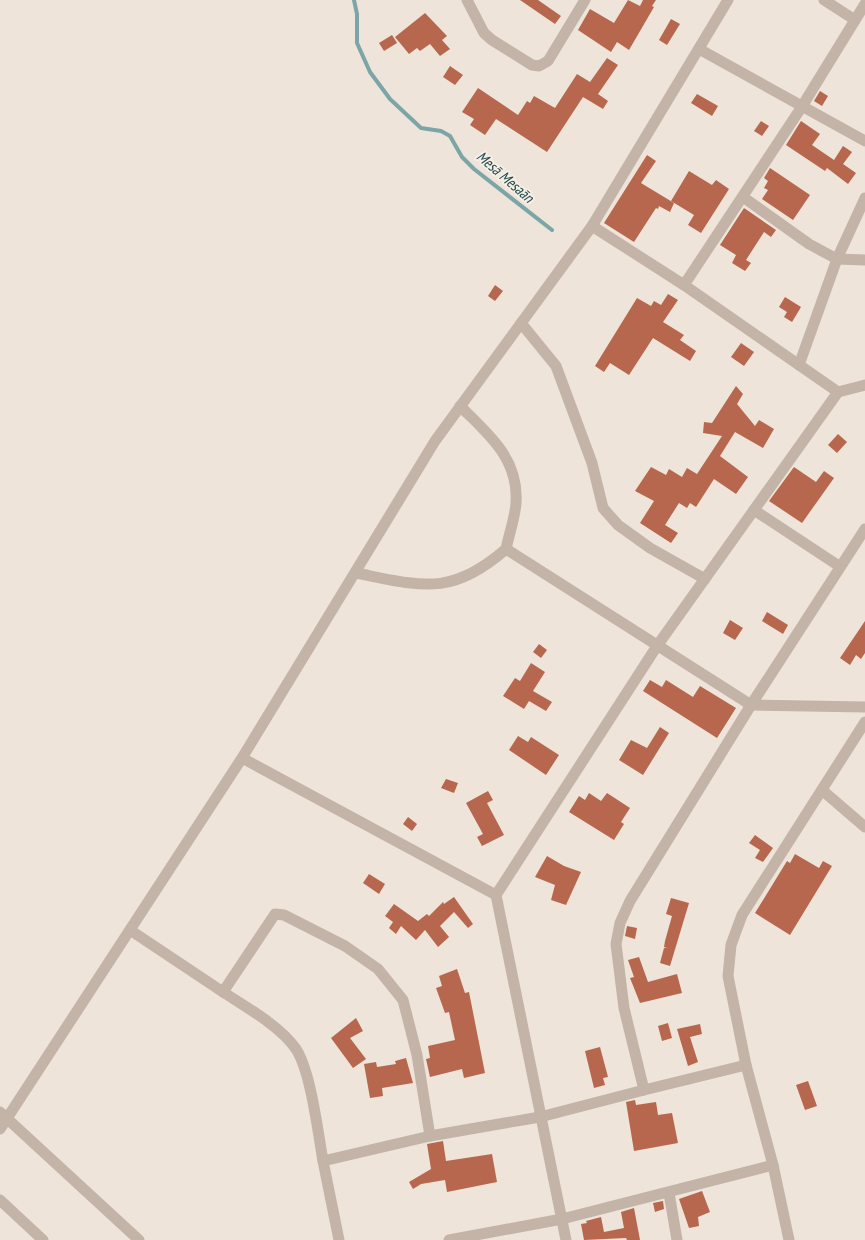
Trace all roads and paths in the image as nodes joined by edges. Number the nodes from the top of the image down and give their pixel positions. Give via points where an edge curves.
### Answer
1 (468, 0) edge
2 (584, 0) edge
3 (728, 0) edge
4 (824, 0) edge
5 (865, 4) edge
6 (855, 20) junction
7 (699, 49) junction
8 (801, 108) junction
9 (865, 141) edge
10 (743, 197) junction
11 (865, 198) edge
12 (592, 226) junction
13 (837, 259) junction
14 (865, 260) edge
15 (684, 285) junction
16 (521, 323) junction
17 (799, 365) junction
18 (865, 385) edge
19 (838, 392) junction
20 (460, 406) junction
21 (754, 510) junction
22 (865, 528) edge
23 (506, 549) junction
24 (839, 566) junction
25 (356, 573) junction
26 (705, 579) junction
27 (658, 646) junction
28 (751, 705) junction
29 (865, 707) edge
30 (865, 722) edge
31 (242, 758) junction
32 (822, 790) junction
33 (865, 827) edge
34 (496, 895) junction
35 (130, 930) junction
36 (223, 992) junction
37 (746, 1065) junction
38 (644, 1090) junction
39 (4, 1116) edge
40 (540, 1117) junction
41 (0, 1130) edge
42 (430, 1136) junction
43 (323, 1161) junction
44 (774, 1165) junction
45 (669, 1193) junction
46 (0, 1200) edge
47 (562, 1219) junction
48 (43, 1240) edge
49 (138, 1240) edge
50 (339, 1240) edge
51 (454, 1240) edge
52 (566, 1240) edge
53 (677, 1240) edge
54 (790, 1240) edge

1 - 2 street via 484,33 532,65 539,66 548,61
3 - 7 street
4 - 6 street
5 - 6 street
6 - 8 street
7 - 8 street
7 - 12 street
8 - 9 street
8 - 10 street
10 - 13 street via 809,244
10 - 15 street
11 - 13 street
12 - 15 street
12 - 16 street
13 - 14 street
13 - 17 street
15 - 17 street
16 - 20 street
16 - 26 street via 556,366 592,463 603,508 618,526
17 - 19 street
18 - 19 street
19 - 21 street
20 - 23 street via 506,454 514,476 516,503
20 - 25 street via 435,441
21 - 24 street
21 - 26 street
22 - 24 street
23 - 25 street via 485,567 454,582 430,585
23 - 27 street
24 - 28 street
25 - 31 street
26 - 27 street
27 - 28 street
27 - 34 street
28 - 29 street
28 - 38 street via 630,901 620,923 616,944 624,1008
30 - 32 street
31 - 34 street
31 - 35 street
32 - 33 street
32 - 37 street via 742,916 731,945 728,976
34 - 40 street
35 - 36 street
35 - 39 street
36 - 42 street via 275,914 284,915 346,946 378,969 403,1000 417,1055
36 - 43 street via 269,1023 296,1049 308,1083
37 - 38 street
37 - 44 street
38 - 40 street
39 - 41 street
39 - 49 street
40 - 42 street
40 - 47 street
42 - 43 street
43 - 50 street
44 - 45 street
44 - 54 street
45 - 47 street
45 - 53 street
46 - 48 street
47 - 51 street
47 - 52 street

